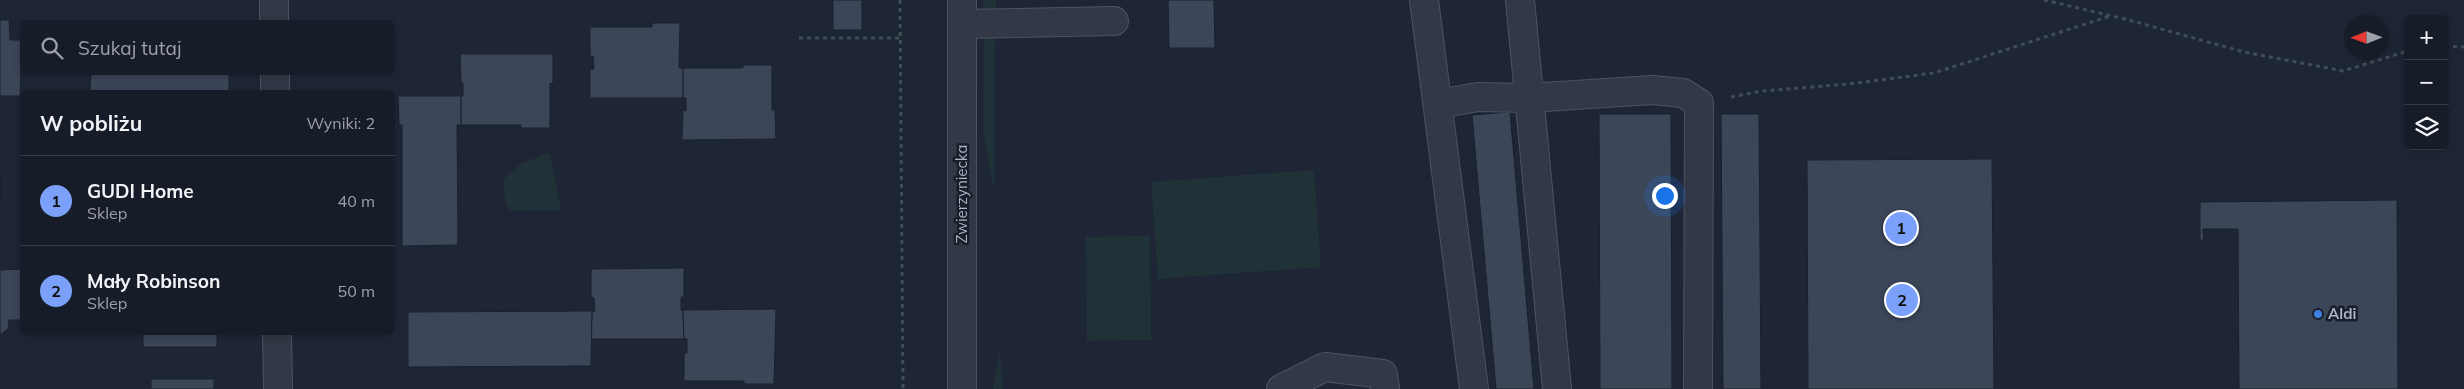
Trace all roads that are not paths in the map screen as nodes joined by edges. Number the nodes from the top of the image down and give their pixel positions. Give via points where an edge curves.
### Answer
1 (274, 0) edge
2 (1424, 0) edge
3 (1520, 0) edge
4 (962, 12) edge
5 (274, 20) edge
6 (1114, 20) dead end
7 (275, 75) edge
8 (275, 90) edge
9 (1530, 98) junction
10 (1438, 104) junction
11 (277, 335) edge
12 (278, 389) edge
13 (962, 389) edge
14 (1281, 389) edge
15 (1385, 389) edge
16 (1474, 389) edge
17 (1558, 389) edge
18 (1698, 389) edge

1 - 5 street
2 - 10 street
3 - 9 street
4 - 6 street
4 - 13 street, Zwierzyniecka
7 - 8 street
9 - 10 street via 1478,97
9 - 17 street
9 - 18 street via 1652,90 1683,93 1699,103
10 - 16 street
11 - 12 street
14 - 15 street via 1325,367 1383,374

